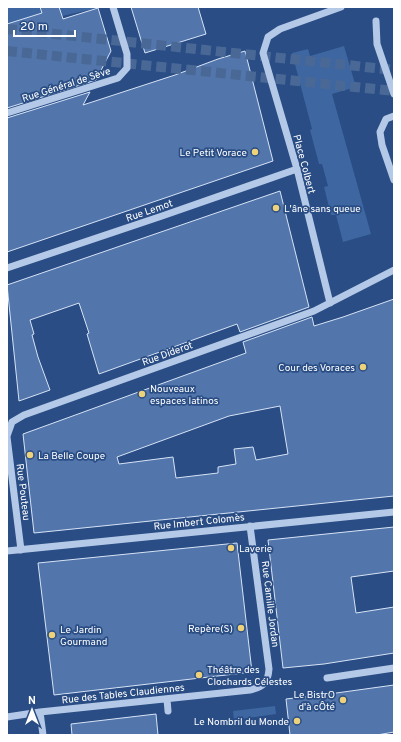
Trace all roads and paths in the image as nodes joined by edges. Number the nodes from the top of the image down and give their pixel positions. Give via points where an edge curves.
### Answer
1 (113, 7) edge
2 (340, 7) edge
3 (376, 21) dead end
4 (394, 94) edge
5 (7, 114) edge
6 (394, 116) edge
7 (296, 169) junction
8 (394, 180) edge
9 (7, 268) edge
10 (394, 270) edge
11 (330, 303) junction
12 (12, 422) joint
13 (7, 436) edge
14 (394, 512) edge
15 (250, 526) junction
16 (21, 550) junction
17 (7, 551) edge
18 (394, 668) edge
19 (327, 678) dead end
20 (264, 684) joint
21 (167, 699) junction
22 (168, 711) dead end
23 (40, 712) junction
24 (7, 717) edge
25 (43, 735) edge

1 - 5 street, Rue Général de Sève via 127,54 127,68 118,78
2 - 7 street, Place Colbert via 280,29 268,37 264,53
3 - 4 street via 377,44
6 - 8 street via 386,119 380,132
7 - 9 street, Rue Lemot
7 - 11 street, Place Colbert
10 - 11 street
11 - 12 street, Rue Diderot via 314,311 24,415
12 - 13 street, Rue Pouteau
13 - 16 street, Rue Pouteau
14 - 15 street, Rue Imbert Colomès
15 - 16 street, Rue Imbert Colomès
15 - 20 street, Rue Camille Jordan via 269,669
16 - 17 street, Rue Imbert Colomès
18 - 19 street
20 - 21 street, Rue des Tables Claudiennes via 250,690
21 - 22 street
21 - 23 street, Rue des Tables Claudiennes
23 - 24 street, Rue des Tables Claudiennes
23 - 25 street

